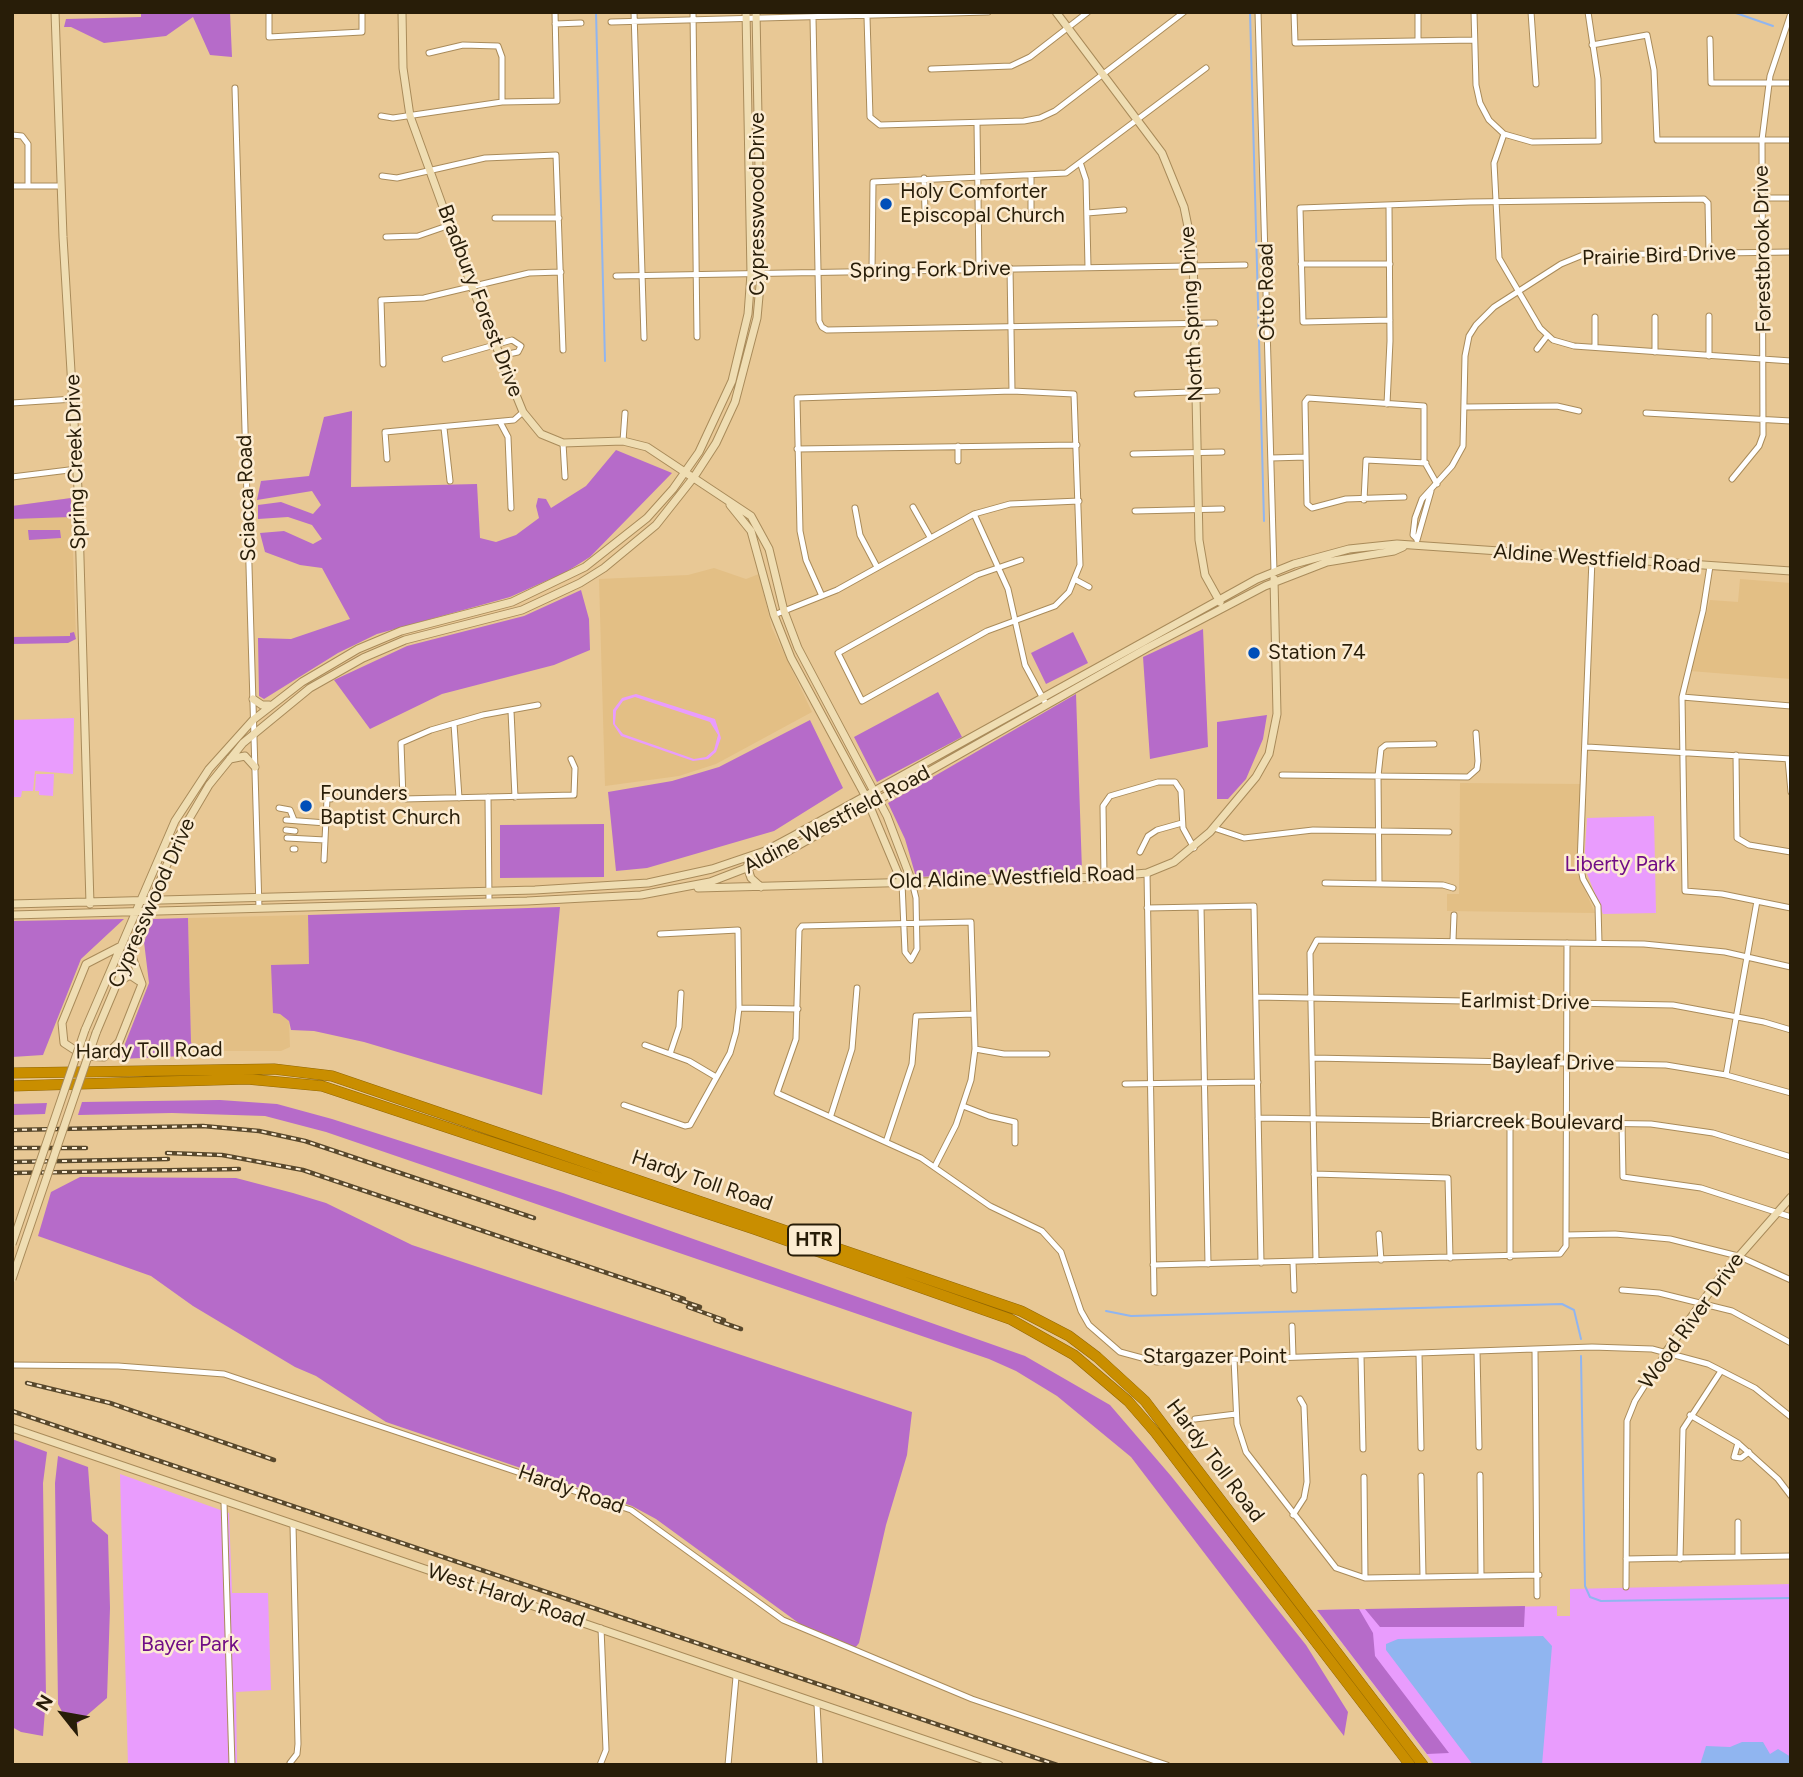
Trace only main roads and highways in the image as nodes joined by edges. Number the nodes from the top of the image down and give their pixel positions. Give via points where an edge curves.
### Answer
1 (55, 12) edge
2 (402, 12) edge
3 (1056, 12) edge
4 (756, 16) edge
5 (746, 17) edge
6 (749, 151) junction
7 (759, 151) junction
8 (733, 378) junction
9 (743, 381) junction
10 (687, 471) junction
11 (694, 477) junction
12 (725, 500) junction
13 (632, 531) junction
14 (638, 541) junction
15 (1403, 547) junction
16 (1274, 571) junction
17 (1791, 572) edge
18 (561, 580) junction
19 (777, 582) junction
20 (1274, 583) junction
21 (766, 585) junction
22 (566, 590) junction
23 (1219, 600) junction
24 (1223, 609) junction
25 (482, 611) junction
26 (483, 622) junction
27 (393, 634) junction
28 (1150, 642) junction
29 (394, 645) junction
30 (313, 674) junction
31 (316, 684) junction
32 (822, 698) junction
33 (253, 699) road end
34 (276, 701) junction
35 (814, 703) junction
36 (993, 729) junction
37 (940, 754) junction
38 (229, 759) junction
39 (944, 762) junction
40 (255, 767) road end
41 (874, 791) junction
42 (865, 795) junction
43 (878, 800) junction
44 (184, 805) junction
45 (869, 805) junction
46 (193, 810) junction
47 (793, 836) junction
48 (798, 845) junction
49 (745, 859) junction
50 (748, 869) junction
51 (159, 882) junction
52 (912, 882) junction
53 (902, 883) junction
54 (602, 886) junction
55 (762, 887) junction
56 (685, 888) junction
57 (346, 894) junction
58 (601, 897) junction
59 (150, 900) junction
60 (177, 900) junction
61 (90, 901) junction
62 (140, 901) junction
63 (15, 904) edge
64 (346, 906) junction
65 (110, 910) junction
66 (136, 910) junction
67 (146, 910) junction
68 (89, 911) junction
69 (15, 914) edge
70 (128, 928) junction
71 (119, 947) junction
72 (129, 950) junction
73 (94, 959) junction
74 (107, 975) junction
75 (116, 984) junction
76 (142, 984) junction
77 (12, 1073) edge
78 (12, 1086) edge
79 (1791, 1197) edge
80 (12, 1244) edge
81 (12, 1279) edge
82 (1666, 1352) road end
83 (12, 1427) edge
84 (1423, 1764) edge
85 (999, 1765) edge
86 (1410, 1765) edge

1 - 61 main road, Spring Creek Drive via 74,399
2 - 10 main road, Bradbury Forest Drive via 410,116 523,412 541,434 563,443 623,441 647,447
3 - 23 main road, North Spring Drive via 1139,119 1179,190 1193,266 1203,568
4 - 7 main road, Cypresswood Drive
5 - 6 main road, Cypresswood Drive
6 - 7 main road
6 - 8 main road, Cypresswood Drive via 751,274 748,314
7 - 9 main road, Cypresswood Drive via 761,274
8 - 9 main road
8 - 10 main road, Cypresswood Drive via 709,435
9 - 11 main road, Cypresswood Drive via 723,430
10 - 11 main road
10 - 13 main road, Cypresswood Drive
11 - 12 main road
11 - 14 main road, Cypresswood Drive
12 - 19 main road via 751,516 758,526
12 - 21 main road via 751,531
13 - 14 main road
13 - 18 main road, Cypresswood Drive
14 - 22 main road, Cypresswood Drive
15 - 16 main road, Aldine Westfield Road via 1349,549
15 - 17 main road, Aldine Westfield Road via 1416,543
15 - 20 main road, Aldine Westfield Road via 1327,562
16 - 20 main road, Old Aldine Westfield Road
16 - 23 main road, Aldine Westfield Road
18 - 22 main road
18 - 25 main road, Cypresswood Drive
19 - 21 main road
19 - 32 main road via 784,611
20 - 24 main road, Aldine Westfield Road
20 - 52 main road, Old Aldine Westfield Road via 1274,738 1262,769 1194,848 1147,873
21 - 35 main road via 791,658
22 - 26 main road, Cypresswood Drive via 537,605
23 - 24 main road, North Spring Drive
23 - 28 main road, Aldine Westfield Road
24 - 28 main road, Aldine Westfield Road
25 - 26 main road
25 - 27 main road, Cypresswood Drive
26 - 29 main road, Cypresswood Drive
27 - 29 main road
27 - 30 main road, Cypresswood Drive
28 - 36 main road, Aldine Westfield Road
29 - 31 main road, Cypresswood Drive
30 - 31 main road
30 - 34 main road, Cypresswood Drive
31 - 38 main road, Cypresswood Drive
32 - 35 main road
32 - 41 main road
33 - 34 main road via 267,706
34 - 44 main road, Cypresswood Drive via 209,769
35 - 42 main road
36 - 37 main road, Aldine Westfield Road
36 - 39 main road, Aldine Westfield Road
37 - 39 main road
37 - 41 main road, Aldine Westfield Road
38 - 40 main road via 245,756
38 - 46 main road, Cypresswood Drive
39 - 43 main road, Aldine Westfield Road
41 - 42 main road, Aldine Westfield Road
41 - 43 main road
42 - 45 main road
42 - 47 main road, Aldine Westfield Road
43 - 45 main road, Aldine Westfield Road
43 - 52 main road
44 - 46 main road
44 - 62 main road, Cypresswood Drive
45 - 48 main road, Aldine Westfield Road
45 - 53 main road
46 - 51 main road, Cypresswood Drive
47 - 48 main road
47 - 49 main road, Aldine Westfield Road
48 - 50 main road, Aldine Westfield Road
49 - 50 main road
49 - 54 main road, Aldine Westfield Road via 668,880
50 - 55 main road
50 - 56 main road, Aldine Westfield Road
51 - 59 main road, Cypresswood Drive
51 - 60 main road via 160,893
52 - 53 main road, Old Aldine Westfield Road
53 - 55 main road, Old Aldine Westfield Road
54 - 57 main road, Aldine Westfield Road
54 - 58 main road
55 - 56 main road, Old Aldine Westfield Road
56 - 58 main road, Aldine Westfield Road
57 - 60 main road, Aldine Westfield Road
57 - 64 main road
58 - 64 main road, Aldine Westfield Road
59 - 60 main road, Aldine Westfield Road
59 - 62 main road, Aldine Westfield Road
59 - 67 main road, Cypresswood Drive
61 - 62 main road, Aldine Westfield Road
61 - 63 main road, Aldine Westfield Road
61 - 68 main road, Spring Creek Drive
62 - 66 main road, Cypresswood Drive
63 - 69 main road
64 - 67 main road, Aldine Westfield Road
65 - 66 main road, Aldine Westfield Road
65 - 68 main road, Aldine Westfield Road
65 - 70 main road via 123,914
66 - 67 main road, Aldine Westfield Road
66 - 70 main road, Cypresswood Drive
67 - 72 main road, Cypresswood Drive
68 - 69 main road, Aldine Westfield Road
70 - 71 main road, Cypresswood Drive
71 - 73 main road
71 - 74 main road, Cypresswood Drive
72 - 75 main road, Cypresswood Drive
72 - 76 main road
73 - 74 main road
73 - 76 main road via 86,964 62,1023 61,1037 73,1051 98,1058 114,1050
74 - 80 main road, Cypresswood Drive, bridge
75 - 76 main road via 130,975
75 - 81 main road, Cypresswood Drive, bridge
77 - 84 highway, Hardy Toll Road / HTR via 274,1069 332,1076 1021,1311 1087,1350 1145,1401
78 - 86 highway, Hardy Toll Road / HTR via 247,1079 322,1086 1010,1319 1074,1355 1128,1401
79 - 82 main road, Wood River Drive via 1738,1256
83 - 85 main road, West Hardy Road

